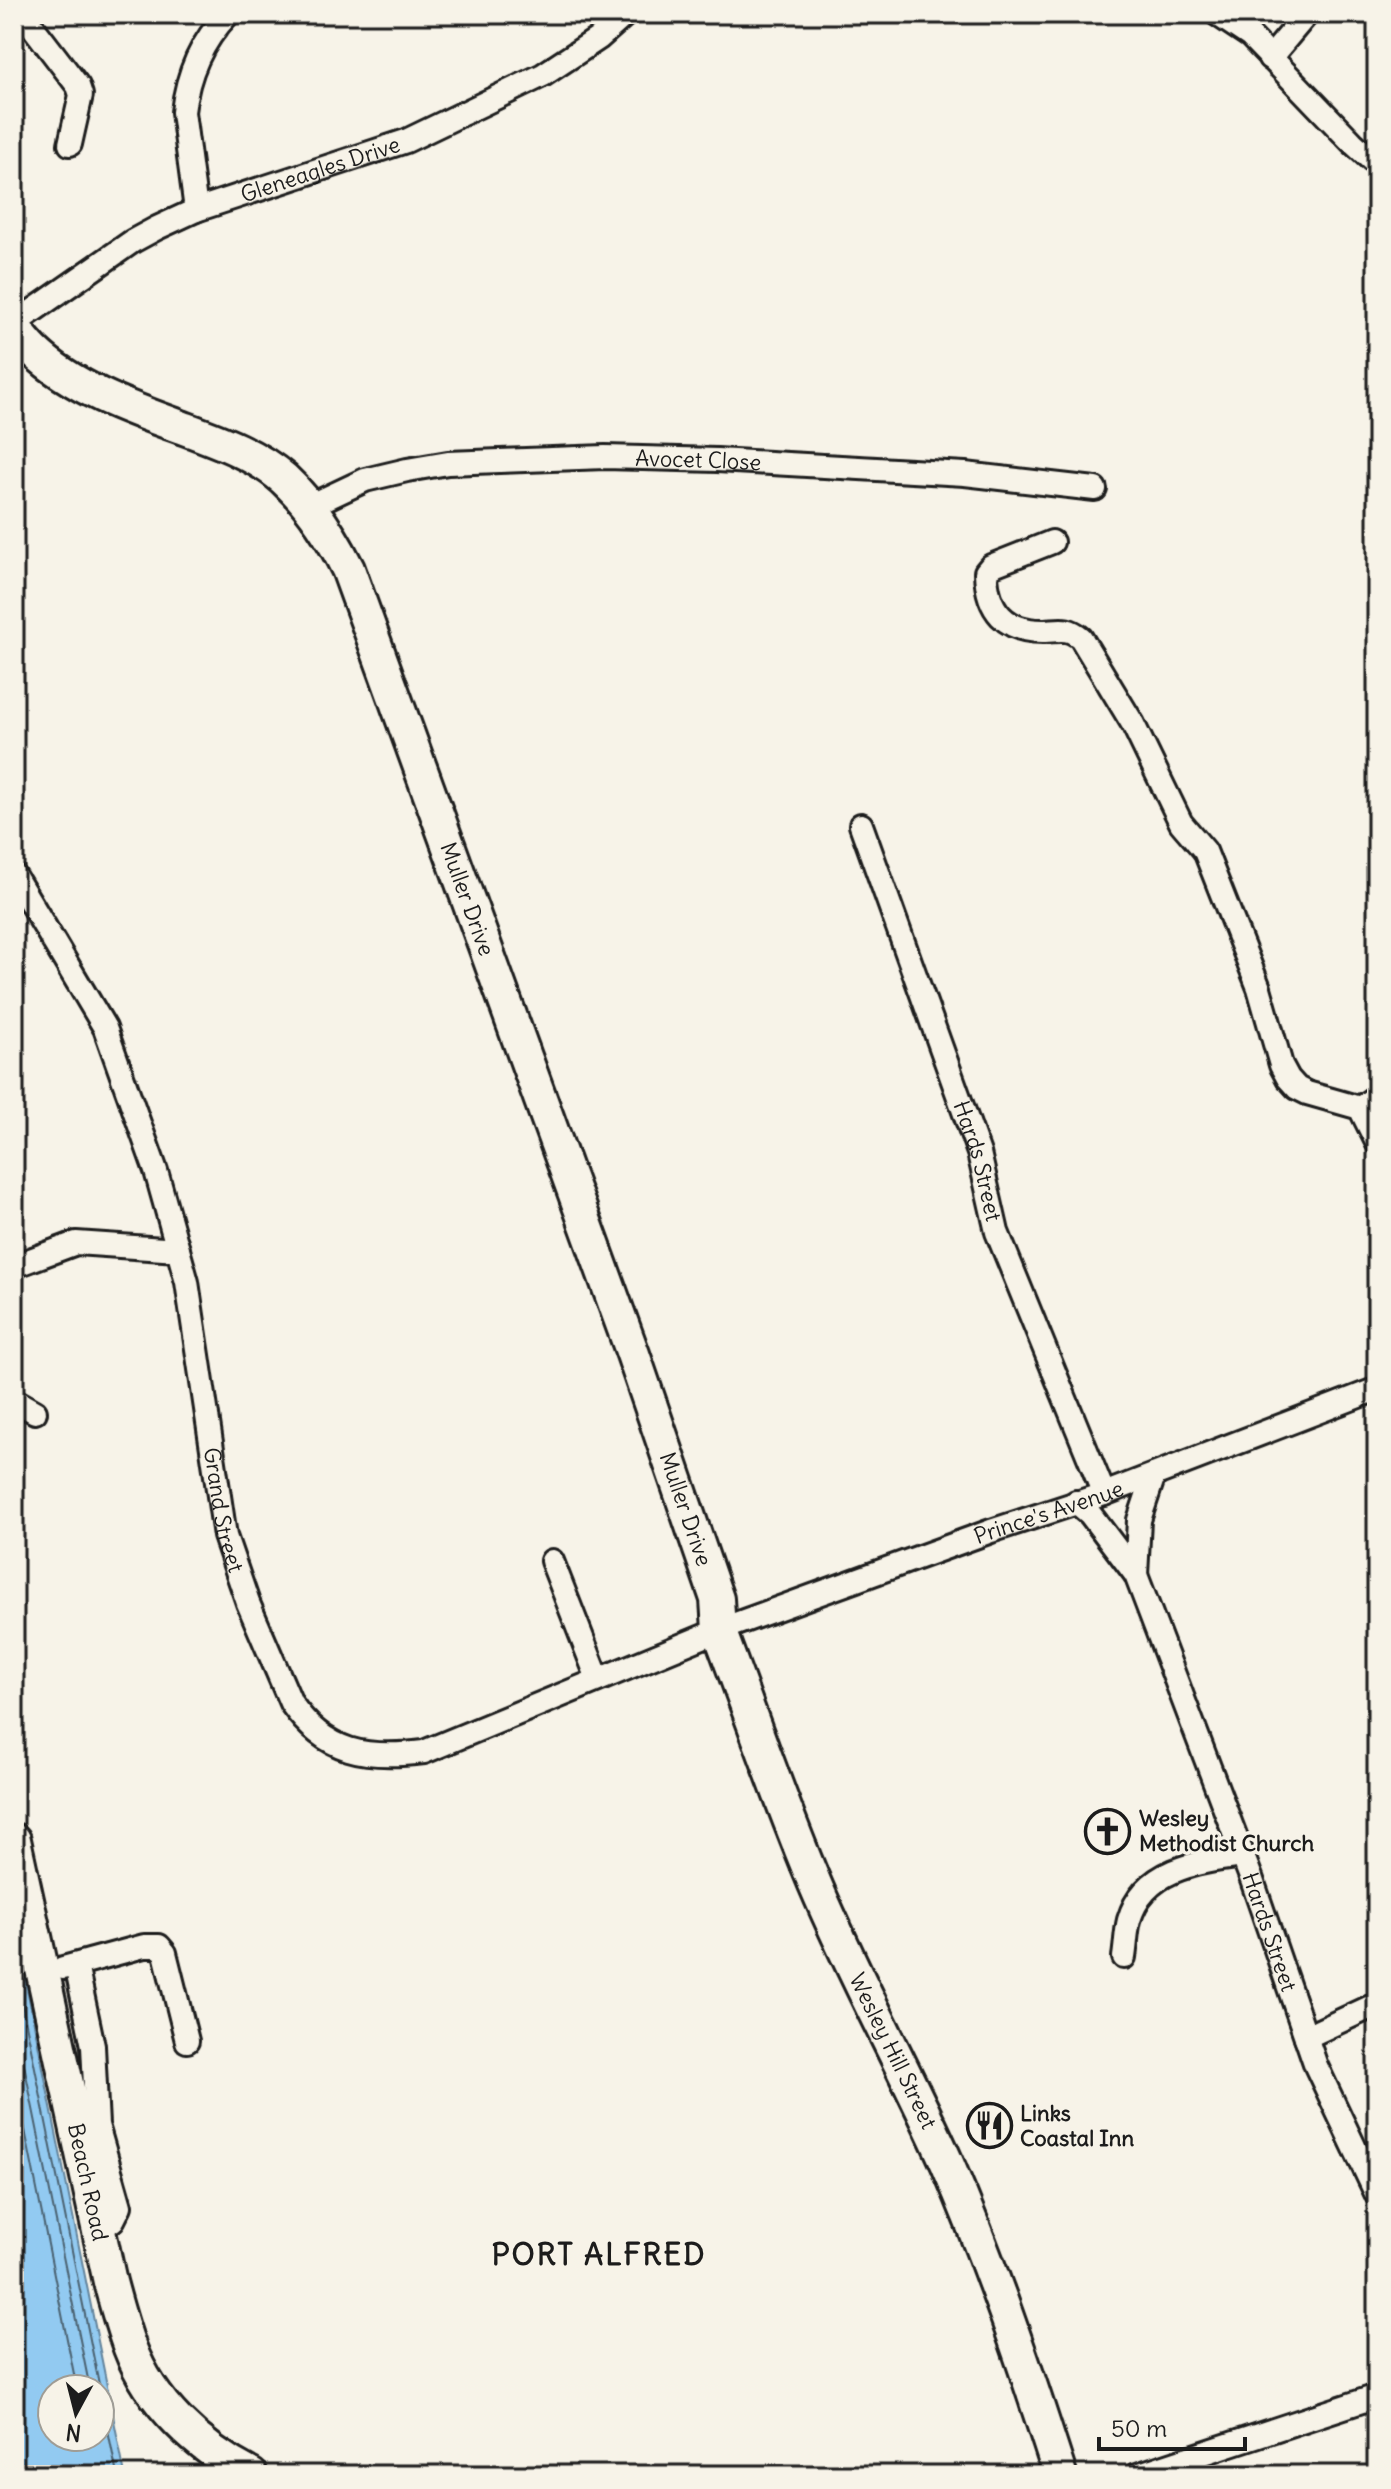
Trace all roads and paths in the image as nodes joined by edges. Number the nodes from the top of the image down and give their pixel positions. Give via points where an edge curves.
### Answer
1 (23, 14) edge
2 (228, 14) edge
3 (626, 14) edge
4 (1217, 14) edge
5 (1307, 14) edge
6 (1270, 58) junction
7 (70, 144) dead end
8 (1377, 165) edge
9 (196, 210) junction
10 (14, 326) edge
11 (1095, 489) dead end
12 (310, 506) junction
13 (1052, 542) dead end
14 (861, 825) dead end
15 (14, 875) edge
16 (1368, 1102) edge
17 (1377, 1142) edge
18 (178, 1250) junction
19 (14, 1266) edge
20 (1377, 1389) edge
21 (14, 1400) edge
22 (35, 1412) dead end
23 (1154, 1475) junction
24 (1104, 1494) junction
25 (1076, 1502) junction
26 (552, 1561) dead end
27 (1136, 1575) junction
28 (719, 1630) junction
29 (598, 1679) junction
30 (14, 1840) edge
31 (1243, 1856) junction
32 (1124, 1957) dead end
33 (76, 1965) junction
34 (44, 1974) junction
35 (1377, 2004) edge
36 (1306, 2037) junction
37 (187, 2041) dead end
38 (1377, 2195) edge
39 (98, 2230) junction
40 (1377, 2396) edge
41 (251, 2475) edge
42 (1060, 2475) edge
43 (1137, 2475) edge

1 - 7 street via 78,86 81,95
2 - 9 street via 201,51 185,96
3 - 9 street, Gleneagles Drive via 543,75 406,141
4 - 6 street via 1250,36
5 - 6 street
6 - 8 street
9 - 10 street, Gleneagles Drive via 133,241
10 - 12 street, Muller Drive via 55,367 139,411 251,457 282,477
11 - 12 street, Avocet Close via 965,474 605,457 448,463 365,480
12 - 28 street, Muller Drive via 348,569 501,986 717,1599
13 - 16 street via 986,572 995,611 1024,629 1072,631 1081,638 1133,724 1181,823 1205,851 1288,1078 1307,1093
14 - 24 street, Hards Street via 979,1153 997,1232
15 - 18 street, Grand Street via 105,1028
16 - 17 street
18 - 19 street via 76,1243
18 - 29 street, Grand Street via 225,1536 248,1603 303,1720 322,1738 356,1752 424,1752
20 - 23 street, Prince's Avenue
21 - 22 street
23 - 24 street, Prince's Avenue
23 - 27 street, Hards Street via 1139,1520
24 - 25 street, Prince's Avenue
25 - 27 street, Hards Street
25 - 28 street, Prince's Avenue
26 - 29 street
27 - 31 street, Hards Street
28 - 29 street, Grand Street
28 - 42 street, Wesley Hill Street via 815,1885 913,2088 988,2263
30 - 34 street, Beach Road
31 - 32 street via 1203,1861 1170,1872 1148,1887 1133,1910
31 - 36 street, Hards Street
33 - 34 street
33 - 37 street via 159,1946
33 - 39 street via 93,2046 97,2125 120,2206 113,2220
34 - 39 street, Beach Road
35 - 36 street
36 - 38 street, Hards Street
39 - 41 street, Beach Road via 131,2350 151,2388 177,2422
40 - 43 street

